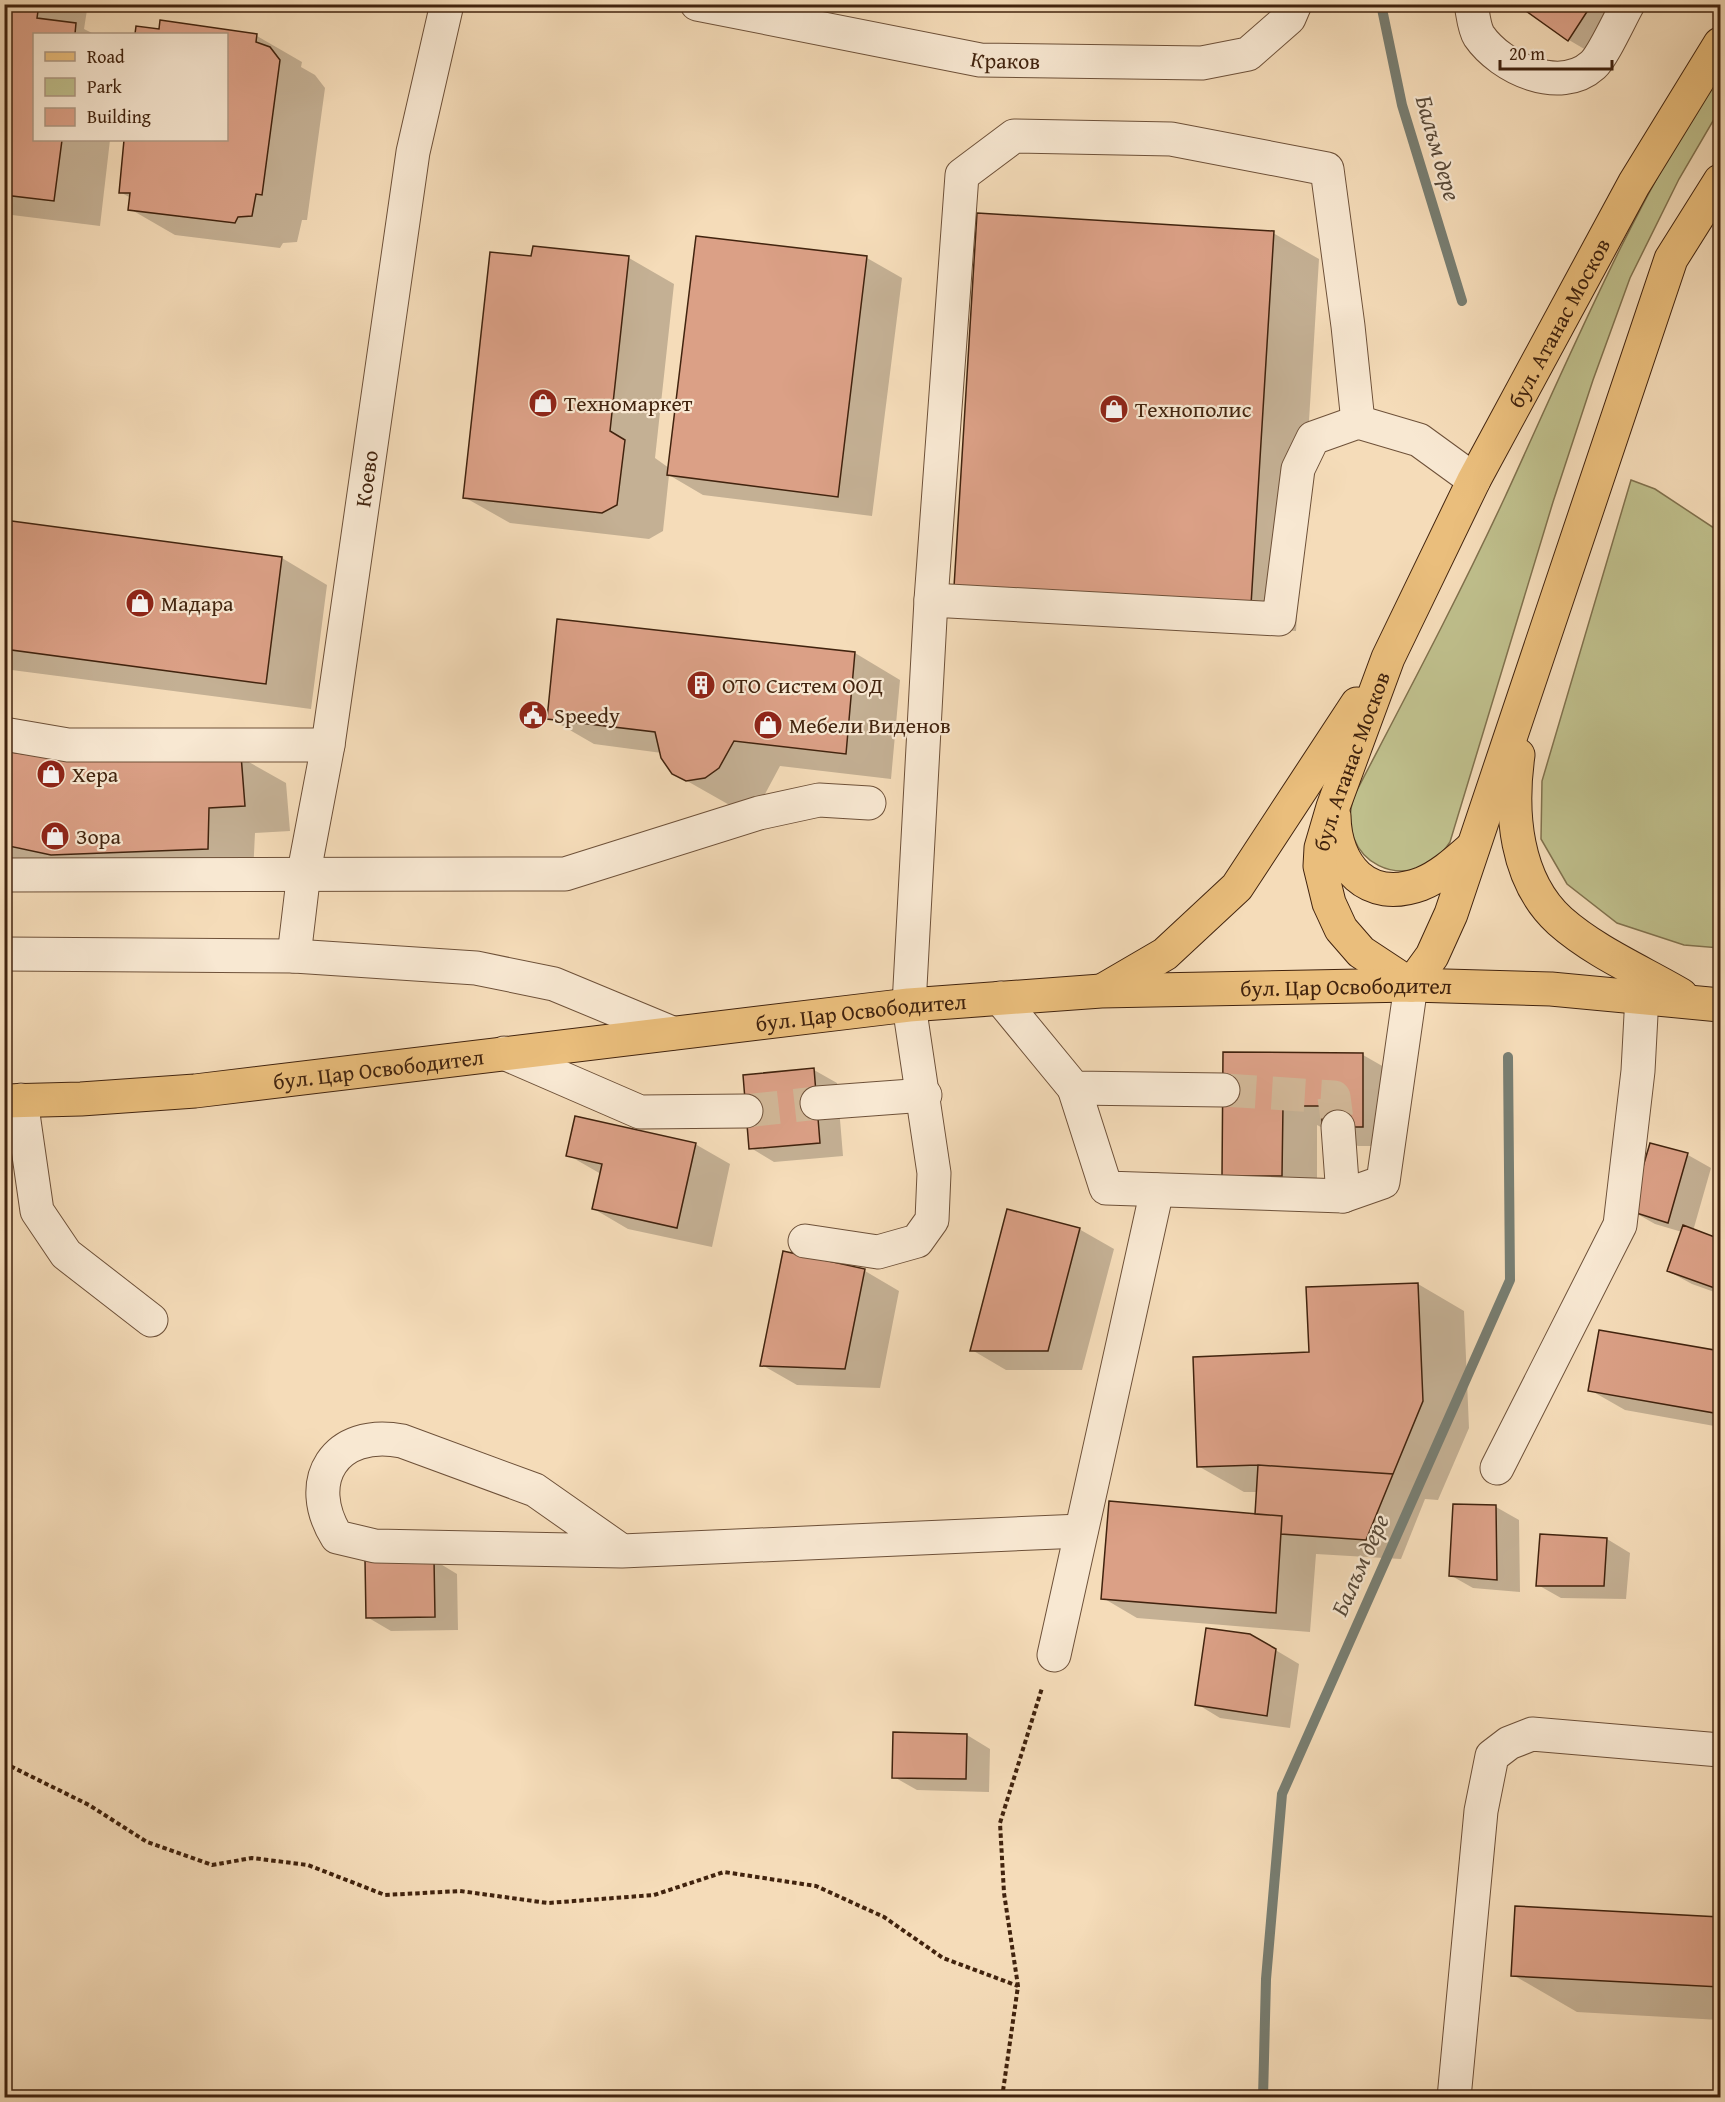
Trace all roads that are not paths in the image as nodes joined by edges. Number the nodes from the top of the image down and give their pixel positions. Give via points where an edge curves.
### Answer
1 (447, 4) edge
2 (697, 4) edge
3 (1295, 4) edge
4 (1471, 4) edge
5 (1628, 4) edge
6 (1720, 44) edge
7 (1720, 181) edge
8 (1358, 422) junction
9 (1474, 480) junction
10 (931, 600) junction
11 (1388, 658) junction
12 (1528, 687) junction
13 (4, 734) edge
14 (328, 745) junction
15 (869, 803) dead end
16 (1333, 807) junction
17 (1473, 847) junction
18 (304, 872) junction
19 (4, 875) edge
20 (4, 954) edge
21 (294, 956) junction
22 (1411, 985) junction
23 (1101, 991) junction
24 (1642, 996) junction
25 (1000, 998) junction
26 (1707, 1004) edge
27 (909, 1005) junction
28 (672, 1033) junction
29 (504, 1053) junction
30 (1074, 1088) junction
31 (1223, 1090) tunnel mouth
32 (925, 1095) junction
33 (13, 1101) edge
34 (817, 1103) tunnel mouth
35 (746, 1111) tunnel mouth
36 (1338, 1127) tunnel mouth
37 (1157, 1190) junction
38 (1342, 1196) junction
39 (805, 1241) dead end
40 (152, 1320) dead end
41 (1497, 1468) dead end
42 (1081, 1532) junction
43 (621, 1551) junction
44 (1054, 1655) road end
45 (1720, 1750) edge
46 (1454, 2097) edge

1 - 14 street, Коево via 412,152
2 - 3 street, Краков via 980,60 1202,63 1248,54 1289,18
4 - 5 street via 1478,34 1496,54 1532,75 1555,79 1593,65
6 - 9 main road, бул. Атанас Москов via 1634,184
7 - 12 main road via 1671,259
8 - 9 street via 1419,440
8 - 10 street via 1313,438 1298,469 1279,619
8 - 10 street via 1327,169 1171,139 1014,135 962,175
9 - 11 main road, бул. Атанас Москов
10 - 27 street
11 - 16 main road, бул. Атанас Москов
11 - 23 main road via 1237,887 1166,954
12 - 17 main road
12 - 26 main road via 1515,779 1515,822 1523,862 1537,892 1560,921 1596,946
13 - 14 street via 68,745
14 - 18 street, Коево
15 - 18 street via 819,800 759,813 565,874
16 - 17 main road via 1340,854 1350,872 1370,885 1419,885 1442,873
16 - 22 main road, бул. Атанас Москов via 1320,866 1329,903 1341,929 1361,952
17 - 22 main road via 1444,934
18 - 19 street
18 - 21 street, Коево
20 - 21 street
21 - 28 street via 477,968 554,984
22 - 23 main road, бул. Цар Освободител
22 - 24 main road, бул. Цар Освободител
22 - 38 street via 1383,1182
23 - 25 main road, бул. Цар Освободител
24 - 26 main road, бул. Цар Освободител
24 - 41 street via 1638,1071 1620,1225
25 - 27 main road, бул. Цар Освободител
25 - 30 street
27 - 28 main road, бул. Цар Освободител
27 - 32 street
28 - 29 main road, бул. Цар Освободител
29 - 33 main road, бул. Цар Освободител via 195,1091
29 - 35 street via 640,1112
30 - 31 street
30 - 37 street via 1106,1188
32 - 34 street
32 - 39 street via 934,1185 932,1220 917,1241 878,1252
33 - 40 street via 37,1211 66,1254
36 - 38 street
37 - 38 street
37 - 42 street
42 - 43 street
42 - 44 street
43 - 43 street via 535,1490 402,1441 375,1438 350,1446 338,1455 324,1480 321,1500 337,1537 375,1546
45 - 46 street via 1532,1734 1509,1743 1492,1756 1481,1811

